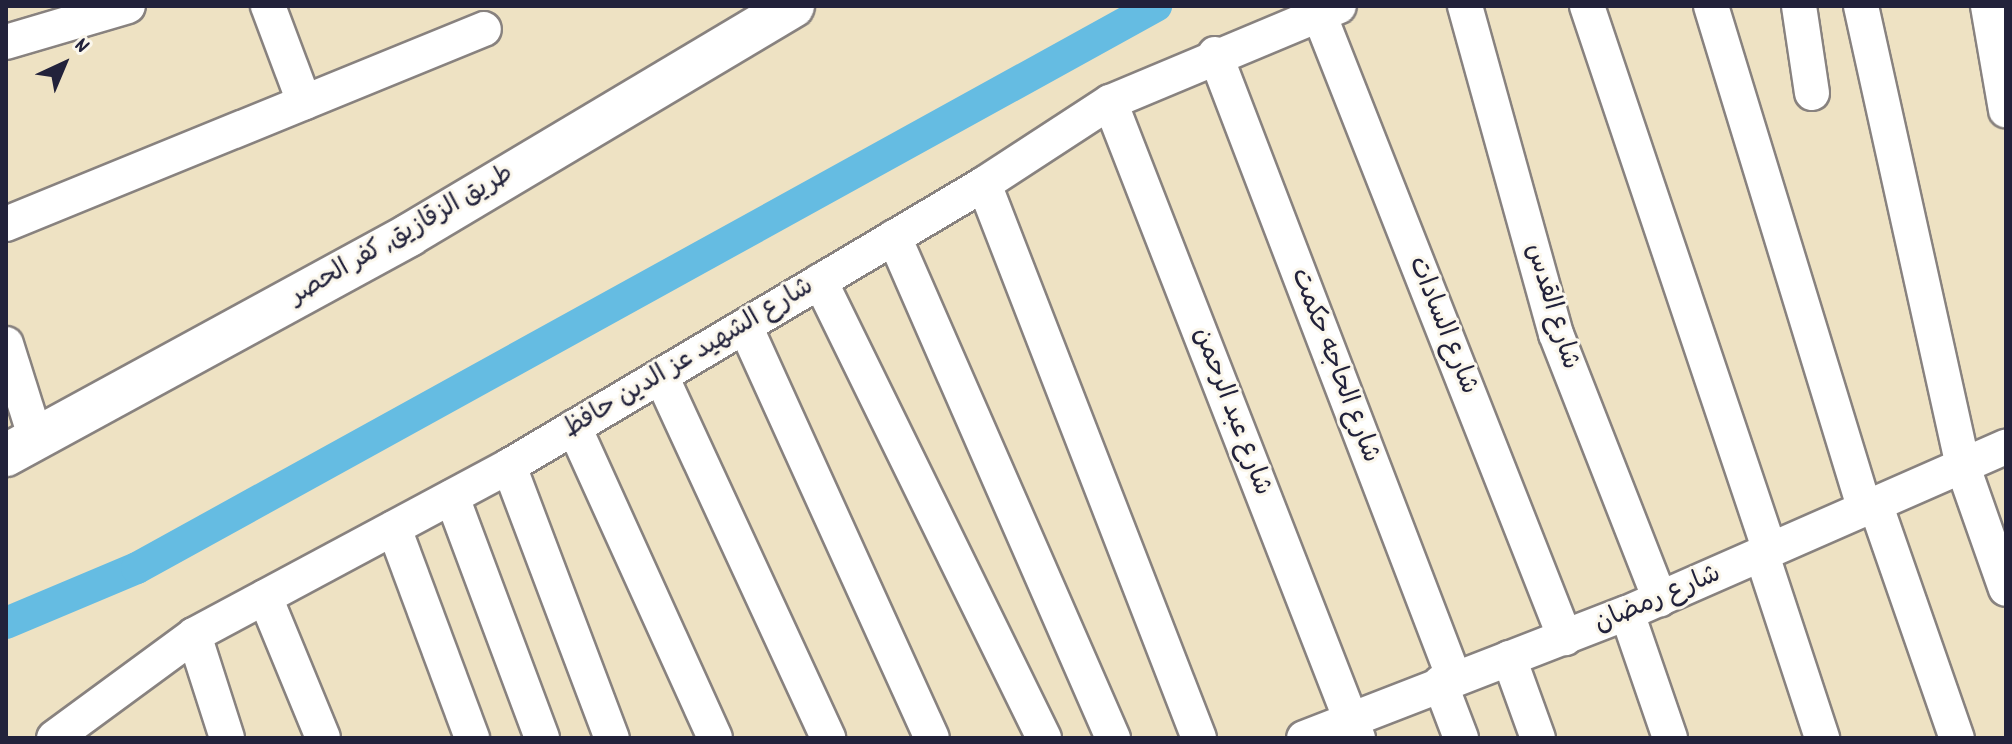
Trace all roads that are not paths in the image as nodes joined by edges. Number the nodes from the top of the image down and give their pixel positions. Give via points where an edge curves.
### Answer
1 (128, 6) edge
2 (268, 6) edge
3 (1465, 6) edge
4 (1587, 6) edge
5 (1711, 6) edge
6 (1799, 6) edge
7 (1861, 6) edge
8 (1988, 6) edge
9 (784, 8) edge
10 (1329, 10) edge
11 (484, 29) dead end
12 (6, 42) edge
13 (1215, 54) junction
14 (1812, 93) dead end
15 (304, 102) junction
16 (1110, 102) junction
17 (2006, 110) edge
18 (984, 184) junction
19 (6, 224) edge
20 (894, 237) junction
21 (820, 281) junction
22 (745, 326) junction
23 (6, 344) edge
24 (661, 376) junction
25 (574, 427) junction
26 (21, 447) edge
27 (2006, 447) edge
28 (509, 466) junction
29 (1963, 467) junction
30 (452, 497) junction
31 (1870, 508) junction
32 (394, 528) junction
33 (1766, 553) junction
34 (2006, 589) edge
35 (265, 597) junction
36 (1660, 599) junction
37 (1627, 613) junction
38 (194, 635) junction
39 (1565, 638) junction
40 (1509, 658) junction
41 (1447, 680) junction
42 (1355, 730) edge
43 (54, 738) edge
44 (227, 738) edge
45 (323, 738) edge
46 (472, 738) edge
47 (542, 738) edge
48 (612, 738) edge
49 (715, 738) edge
50 (828, 738) edge
51 (932, 738) edge
52 (1044, 738) edge
53 (1113, 738) edge
54 (1199, 738) edge
55 (1304, 738) edge
56 (1461, 738) edge
57 (1538, 738) edge
58 (1670, 738) edge
59 (1822, 738) edge
60 (1957, 738) edge

1 - 12 street
2 - 15 street
3 - 36 street, شارع القدس via 1556,334
4 - 33 street
5 - 31 street
6 - 14 street
7 - 29 street
8 - 17 street
9 - 26 main road, طريق الزقازيق, كفر الحصر via 409,235
10 - 13 street, شارع الشهيد عز الدين حافظ
10 - 39 street, شارع السادات
11 - 15 street
13 - 16 street, شارع الشهيد عز الدين حافظ
13 - 41 street, شارع الحاجه حكمت
15 - 19 street
16 - 18 street, شارع الشهيد عز الدين حافظ
16 - 42 street, شارع عبد الرحمن
18 - 20 street, شارع الشهيد عز الدين حافظ
18 - 54 street
20 - 21 street, شارع الشهيد عز الدين حافظ
20 - 53 street
21 - 22 street, شارع الشهيد عز الدين حافظ
21 - 52 street
22 - 24 street, شارع الشهيد عز الدين حافظ
22 - 51 street
23 - 26 street
24 - 25 street, شارع الشهيد عز الدين حافظ
24 - 50 street
25 - 28 street, شارع الشهيد عز الدين حافظ
25 - 49 street
27 - 29 street, شارع رمضان
28 - 30 street, شارع الشهيد عز الدين حافظ
28 - 48 street
29 - 31 street, شارع رمضان
29 - 34 street
30 - 32 street, شارع الشهيد عز الدين حافظ
30 - 47 street
31 - 33 street, شارع رمضان
31 - 60 street
32 - 35 street, شارع الشهيد عز الدين حافظ
32 - 46 street
33 - 36 street, شارع رمضان
33 - 59 street
35 - 38 street, شارع الشهيد عز الدين حافظ
35 - 45 street
36 - 37 street, شارع رمضان
37 - 39 street, شارع رمضان
37 - 58 street
38 - 43 street, شارع الشهيد عز الدين حافظ
38 - 44 street
39 - 40 street, شارع رمضان
40 - 41 street, شارع رمضان
40 - 57 street
41 - 42 street, شارع رمضان
41 - 56 street, شارع الحاجه حكمت
42 - 55 street, شارع رمضان

